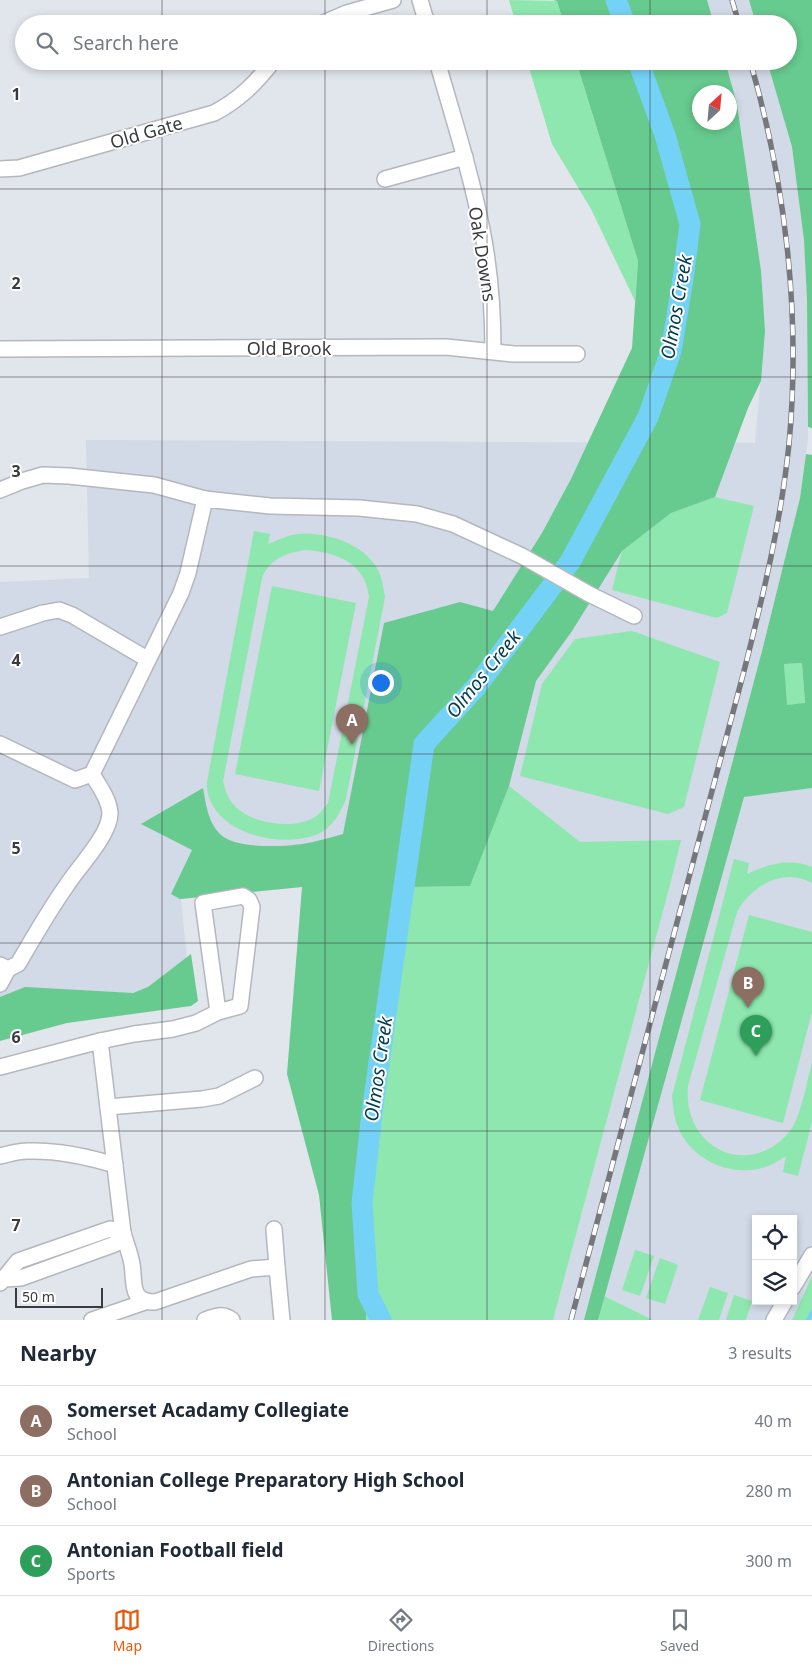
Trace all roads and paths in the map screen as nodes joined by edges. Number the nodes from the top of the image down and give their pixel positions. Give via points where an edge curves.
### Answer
1 (393, 0) edge
2 (420, 0) edge
3 (342, 15) edge
4 (424, 15) edge
5 (266, 70) edge
6 (440, 70) edge
7 (465, 157) junction
8 (0, 169) edge
9 (385, 179) dead end
10 (0, 349) edge
11 (493, 351) junction
12 (577, 354) dead end
13 (0, 490) edge
14 (205, 499) junction
15 (634, 616) dead end
16 (0, 627) edge
17 (147, 659) junction
18 (0, 744) edge
19 (92, 774) junction
20 (4, 967) edge
21 (0, 984) edge
22 (218, 1012) junction
23 (100, 1040) junction
24 (0, 1067) edge
25 (255, 1078) dead end
26 (108, 1107) junction
27 (0, 1156) edge
28 (115, 1164) junction
29 (274, 1229) dead end
30 (123, 1233) junction
31 (812, 1255) edge
32 (277, 1267) junction
33 (797, 1280) edge
34 (2, 1281) edge
35 (146, 1302) junction
36 (783, 1305) edge
37 (92, 1320) edge
38 (205, 1320) edge
39 (232, 1320) edge
40 (282, 1320) edge
41 (774, 1320) edge

1 - 3 street
2 - 4 street
5 - 8 street, Old Gate via 248,91 214,113 19,168
6 - 7 street, Oak Downs
7 - 9 street
7 - 11 street, Oak Downs via 489,273
10 - 11 street, Old Brook via 446,347
11 - 12 street, Old Brook
13 - 14 street via 43,475 69,476 154,485
14 - 15 street via 270,506 359,508 417,514 444,521 522,556
14 - 17 street via 181,593
16 - 17 street via 59,610
17 - 19 street
18 - 19 street via 75,780
19 - 20 street via 107,802 108,824 18,964
20 - 21 street
22 - 22 street via 203,903 243,896 252,907 240,1006
22 - 23 street via 196,1024
23 - 24 street
23 - 26 street
25 - 26 street via 219,1096
26 - 28 street
27 - 28 street via 26,1151 65,1153
28 - 30 street
29 - 32 street
30 - 34 street via 110,1229 18,1261
30 - 35 street via 132,1263 134,1288 138,1297
31 - 33 street
32 - 35 street via 251,1269
32 - 40 street
35 - 37 street
36 - 41 street
38 - 39 street via 221,1315

